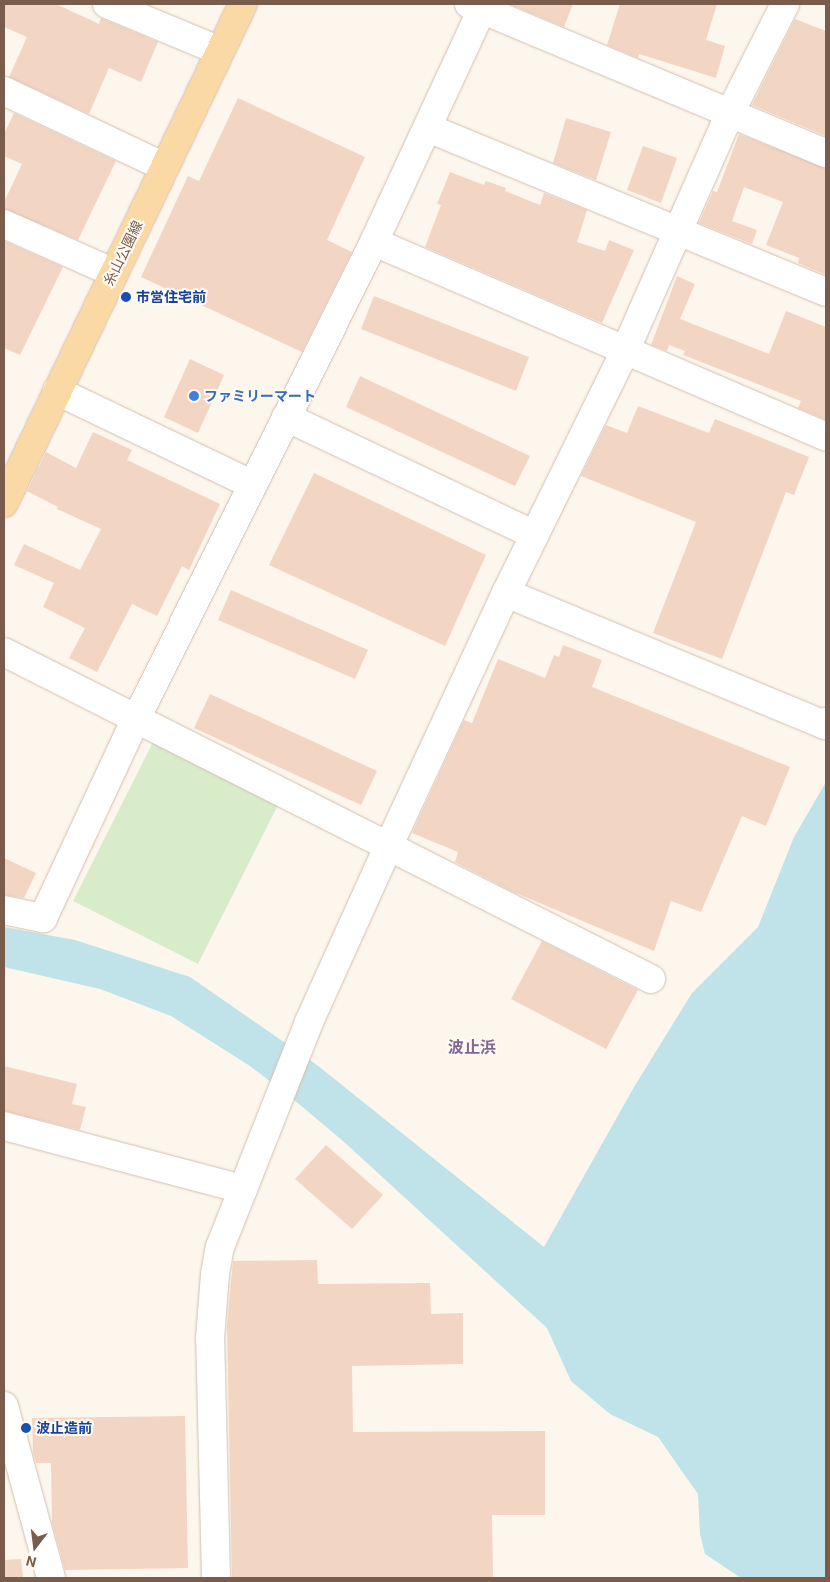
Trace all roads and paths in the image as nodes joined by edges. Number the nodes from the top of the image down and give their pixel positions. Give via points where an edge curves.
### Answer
1 (107, 4) edge
2 (243, 4) edge
3 (785, 4) edge
4 (486, 8) edge
5 (220, 51) junction
6 (4, 91) edge
7 (730, 113) junction
8 (428, 128) junction
9 (826, 152) edge
10 (165, 167) junction
11 (4, 224) edge
12 (678, 231) junction
13 (374, 242) junction
14 (114, 273) junction
15 (826, 292) edge
16 (625, 351) junction
17 (57, 391) junction
18 (286, 417) junction
19 (826, 437) edge
20 (252, 486) junction
21 (6, 494) edge
22 (534, 535) junction
23 (506, 593) junction
24 (4, 652) edge
25 (136, 719) junction
26 (826, 722) edge
27 (389, 845) junction
28 (4, 910) edge
29 (651, 979) dead end
30 (4, 1126) edge
31 (243, 1190) junction
32 (4, 1406) edge
33 (51, 1578) edge
34 (216, 1578) edge

1 - 5 street
2 - 5 main road, 糸山公園線
3 - 7 street
4 - 7 street
4 - 8 street
5 - 10 main road, 糸山公園線
6 - 10 street
7 - 9 street
7 - 12 street
8 - 12 street
8 - 13 street
10 - 14 main road, 糸山公園線
11 - 14 street
12 - 15 street
12 - 16 street
13 - 16 street
13 - 18 street
14 - 17 main road, 糸山公園線
16 - 19 street
16 - 22 street
17 - 20 street
17 - 21 main road, 糸山公園線
18 - 20 street
18 - 22 street
20 - 25 street
22 - 23 street
23 - 26 street via 824,725
23 - 27 street
24 - 25 street
25 - 27 street
25 - 28 street via 43,918
27 - 29 street
27 - 31 street via 309,1022
30 - 31 street
31 - 34 street via 220,1247 211,1330
32 - 33 street

